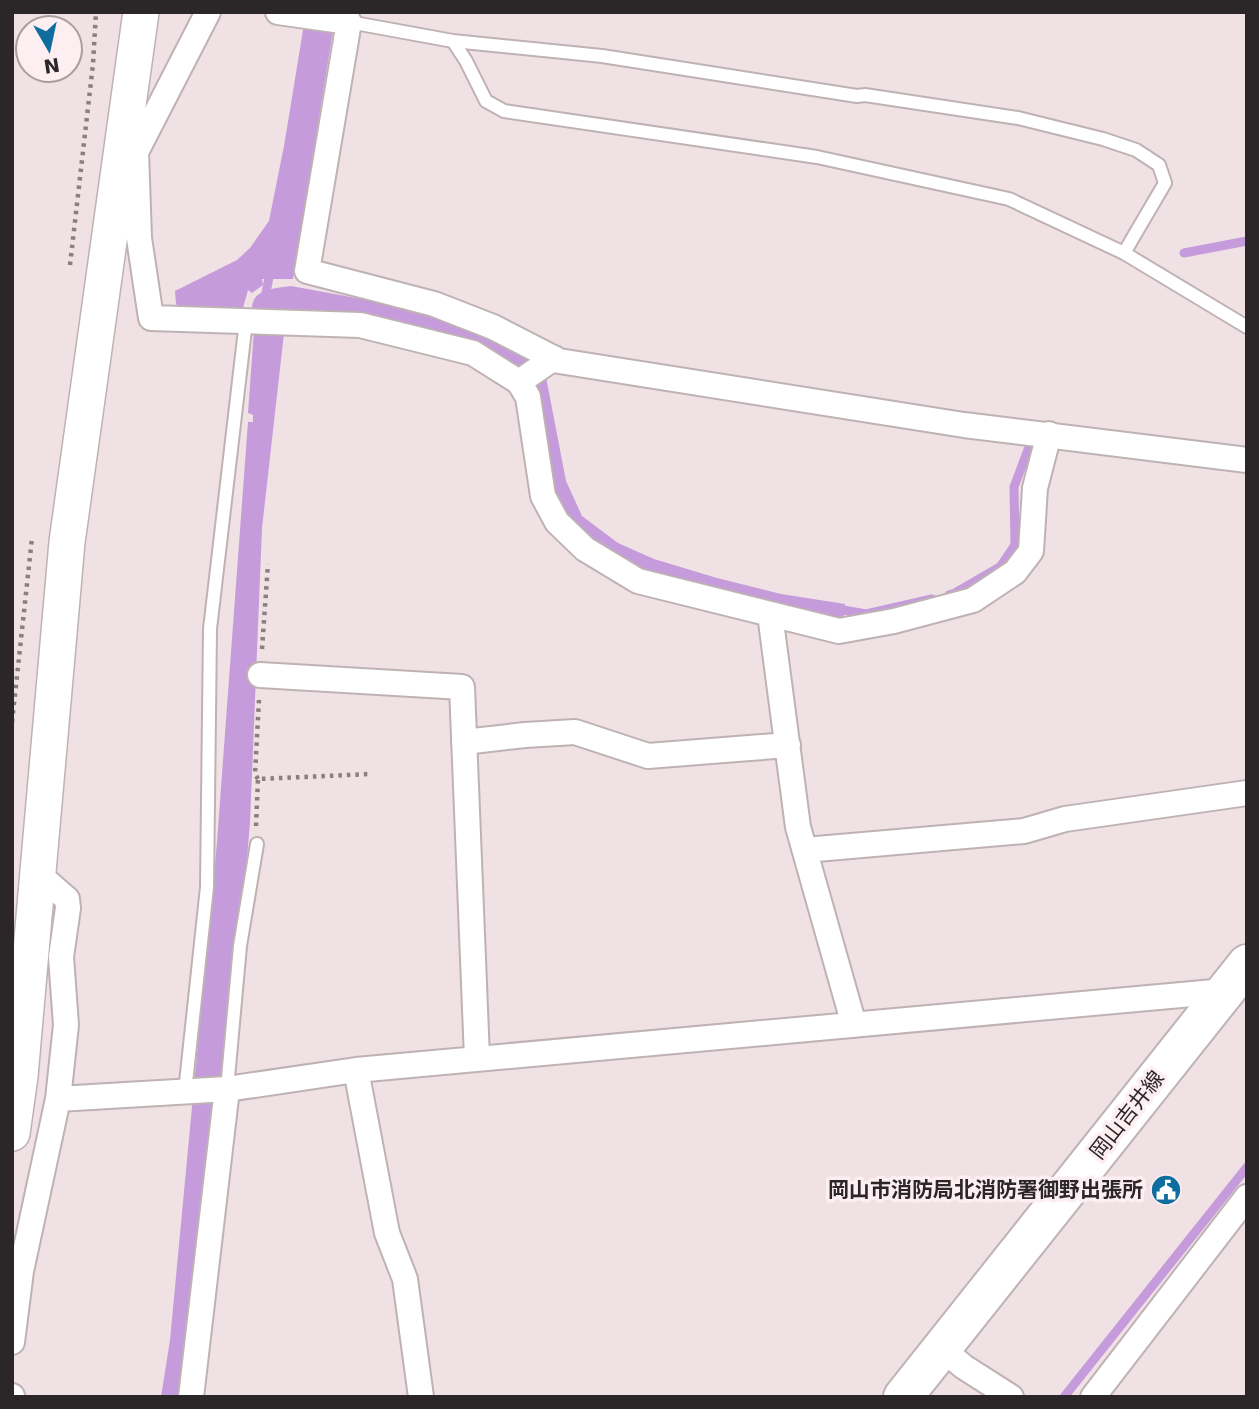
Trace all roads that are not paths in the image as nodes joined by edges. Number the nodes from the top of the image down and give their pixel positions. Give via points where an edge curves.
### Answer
1 (141, 12) edge
2 (208, 12) edge
3 (278, 12) edge
4 (346, 18) edge
5 (453, 41) junction
6 (129, 149) junction
7 (1124, 253) junction
8 (246, 321) junction
9 (1247, 327) edge
10 (554, 358) junction
11 (519, 382) junction
12 (1049, 434) junction
13 (1247, 460) edge
14 (770, 614) junction
15 (260, 675) road end
16 (464, 742) junction
17 (788, 745) junction
18 (1247, 793) edge
19 (257, 845) road end
20 (805, 850) junction
21 (36, 872) junction
22 (1236, 978) edge
23 (854, 1025) junction
24 (477, 1058) junction
25 (356, 1070) junction
26 (225, 1089) junction
27 (187, 1092) junction
28 (58, 1099) junction
29 (12, 1133) edge
30 (1247, 1197) edge
31 (17, 1270) edge
32 (12, 1342) edge
33 (942, 1348) junction
34 (1103, 1392) edge
35 (191, 1397) edge
36 (421, 1397) edge
37 (903, 1397) edge
38 (1011, 1397) edge

1 - 6 street
2 - 6 street
3 - 4 street
4 - 5 lane via 386,21
4 - 10 street via 307,271 434,304 494,327
5 - 7 lane via 486,102 504,111 817,157 964,188 1009,199
5 - 7 lane via 602,56 980,112 1102,139 1136,150 1159,164 1165,183
6 - 8 street via 151,318
6 - 21 street via 67,542
7 - 9 lane
8 - 11 street via 359,324 472,353
8 - 27 lane via 211,629 207,887
10 - 11 street
10 - 12 street via 964,425
11 - 14 street via 528,397 542,496 557,522 584,549 638,580
12 - 13 street
12 - 14 street via 1035,488 1031,551 1015,572 973,600 839,631
14 - 17 street
15 - 16 street via 462,687
16 - 17 street via 575,732 648,756
16 - 24 street
17 - 20 street
18 - 20 street via 1065,818 1024,831
19 - 26 lane via 240,946
20 - 23 street
21 - 28 street via 67,899 68,908 61,957 66,1025
21 - 29 street
22 - 23 street
22 - 33 main road, 岡山吉井線
23 - 24 street
24 - 25 street
25 - 26 street
25 - 36 street via 387,1234 405,1279
26 - 27 street
26 - 35 street
27 - 28 street
28 - 31 street
30 - 34 street
31 - 32 street
33 - 37 main road, 岡山吉井線
33 - 38 street

